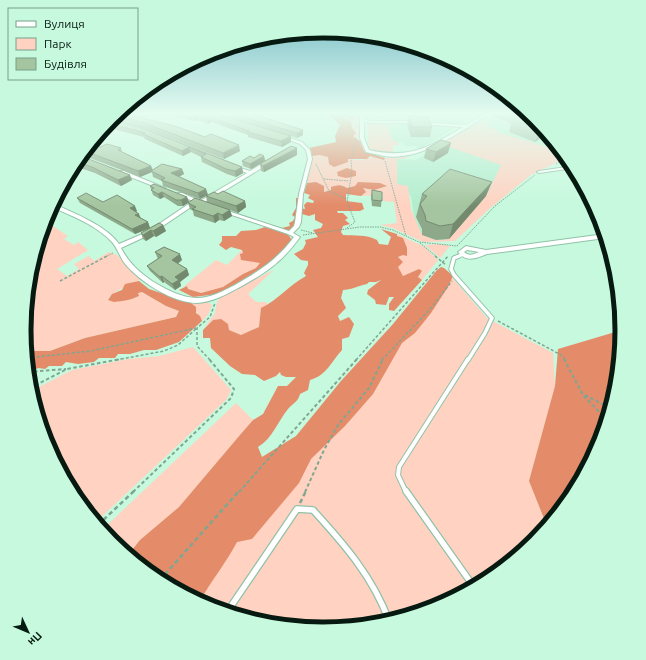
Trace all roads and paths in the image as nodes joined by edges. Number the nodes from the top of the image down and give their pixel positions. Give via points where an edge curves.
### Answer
1 (303, 145) joint
2 (354, 145) edge
3 (365, 145) edge
4 (434, 145) edge
5 (295, 147) edge
6 (388, 156) junction
7 (275, 158) edge
8 (310, 159) junction
9 (561, 161) edge
10 (228, 164) edge
11 (555, 164) dead end
12 (566, 167) edge
13 (115, 170) edge
14 (250, 172) junction
15 (540, 172) joint
16 (324, 179) junction
17 (350, 181) junction
18 (169, 190) edge
19 (176, 193) edge
20 (348, 198) junction
21 (199, 202) junction
22 (207, 205) edge
23 (58, 208) edge
24 (214, 208) edge
25 (355, 222) junction
26 (296, 227) junction
27 (360, 227) junction
28 (342, 229) junction
29 (290, 232) junction
30 (319, 234) junction
31 (298, 237) junction
32 (406, 237) junction
33 (600, 237) edge
34 (419, 242) junction
35 (457, 246) junction
36 (118, 247) junction
37 (462, 255) joint
38 (442, 263) junction
39 (451, 269) junction
40 (454, 275) junction
41 (60, 281) dead end
42 (218, 295) junction
43 (492, 318) junction
44 (197, 328) junction
45 (32, 358) edge
46 (67, 369) junction
47 (34, 372) edge
48 (37, 385) edge
49 (583, 394) junction
50 (605, 405) edge
51 (602, 415) edge
52 (297, 509) junction
53 (102, 521) edge
54 (164, 575) edge
55 (470, 582) edge
56 (230, 607) edge
57 (387, 615) edge

1 - 5 street
1 - 8 street
2 - 17 path
3 - 6 street via 367,150
4 - 6 street via 412,155
6 - 32 path via 385,162
7 - 14 street
8 - 16 path via 316,164
8 - 26 street
9 - 11 path
10 - 14 street
12 - 15 street
13 - 18 street
14 - 21 street
15 - 35 path via 495,206
16 - 17 path
16 - 20 path via 329,191
17 - 20 path
19 - 21 street
20 - 25 path
21 - 22 street
21 - 36 street via 149,233
23 - 36 street via 114,240
24 - 29 street
25 - 27 path
25 - 28 path
26 - 29 street
26 - 30 path
27 - 28 path
27 - 32 path via 380,226
28 - 30 path
29 - 31 street
30 - 31 path
31 - 42 street via 283,257 262,274
32 - 34 path
33 - 37 street via 486,252 466,248 461,252
34 - 35 path
34 - 38 path
35 - 38 path
36 - 41 path via 114,252
36 - 42 street via 128,264 144,277 180,298 206,300
37 - 39 lane via 454,258
38 - 39 path
38 - 54 path
39 - 40 lane
40 - 43 lane
40 - 52 path via 432,307 381,361 369,388 338,425
42 - 44 path via 210,317
43 - 49 path via 563,356
43 - 55 lane via 485,333 399,467 398,475 403,487
44 - 45 path via 47,358
44 - 46 path via 178,345 164,351
44 - 53 path via 196,346 234,389 231,398
46 - 47 path
46 - 48 path
49 - 50 path
49 - 51 path
52 - 56 lane
52 - 57 lane via 313,510 344,546 370,579

